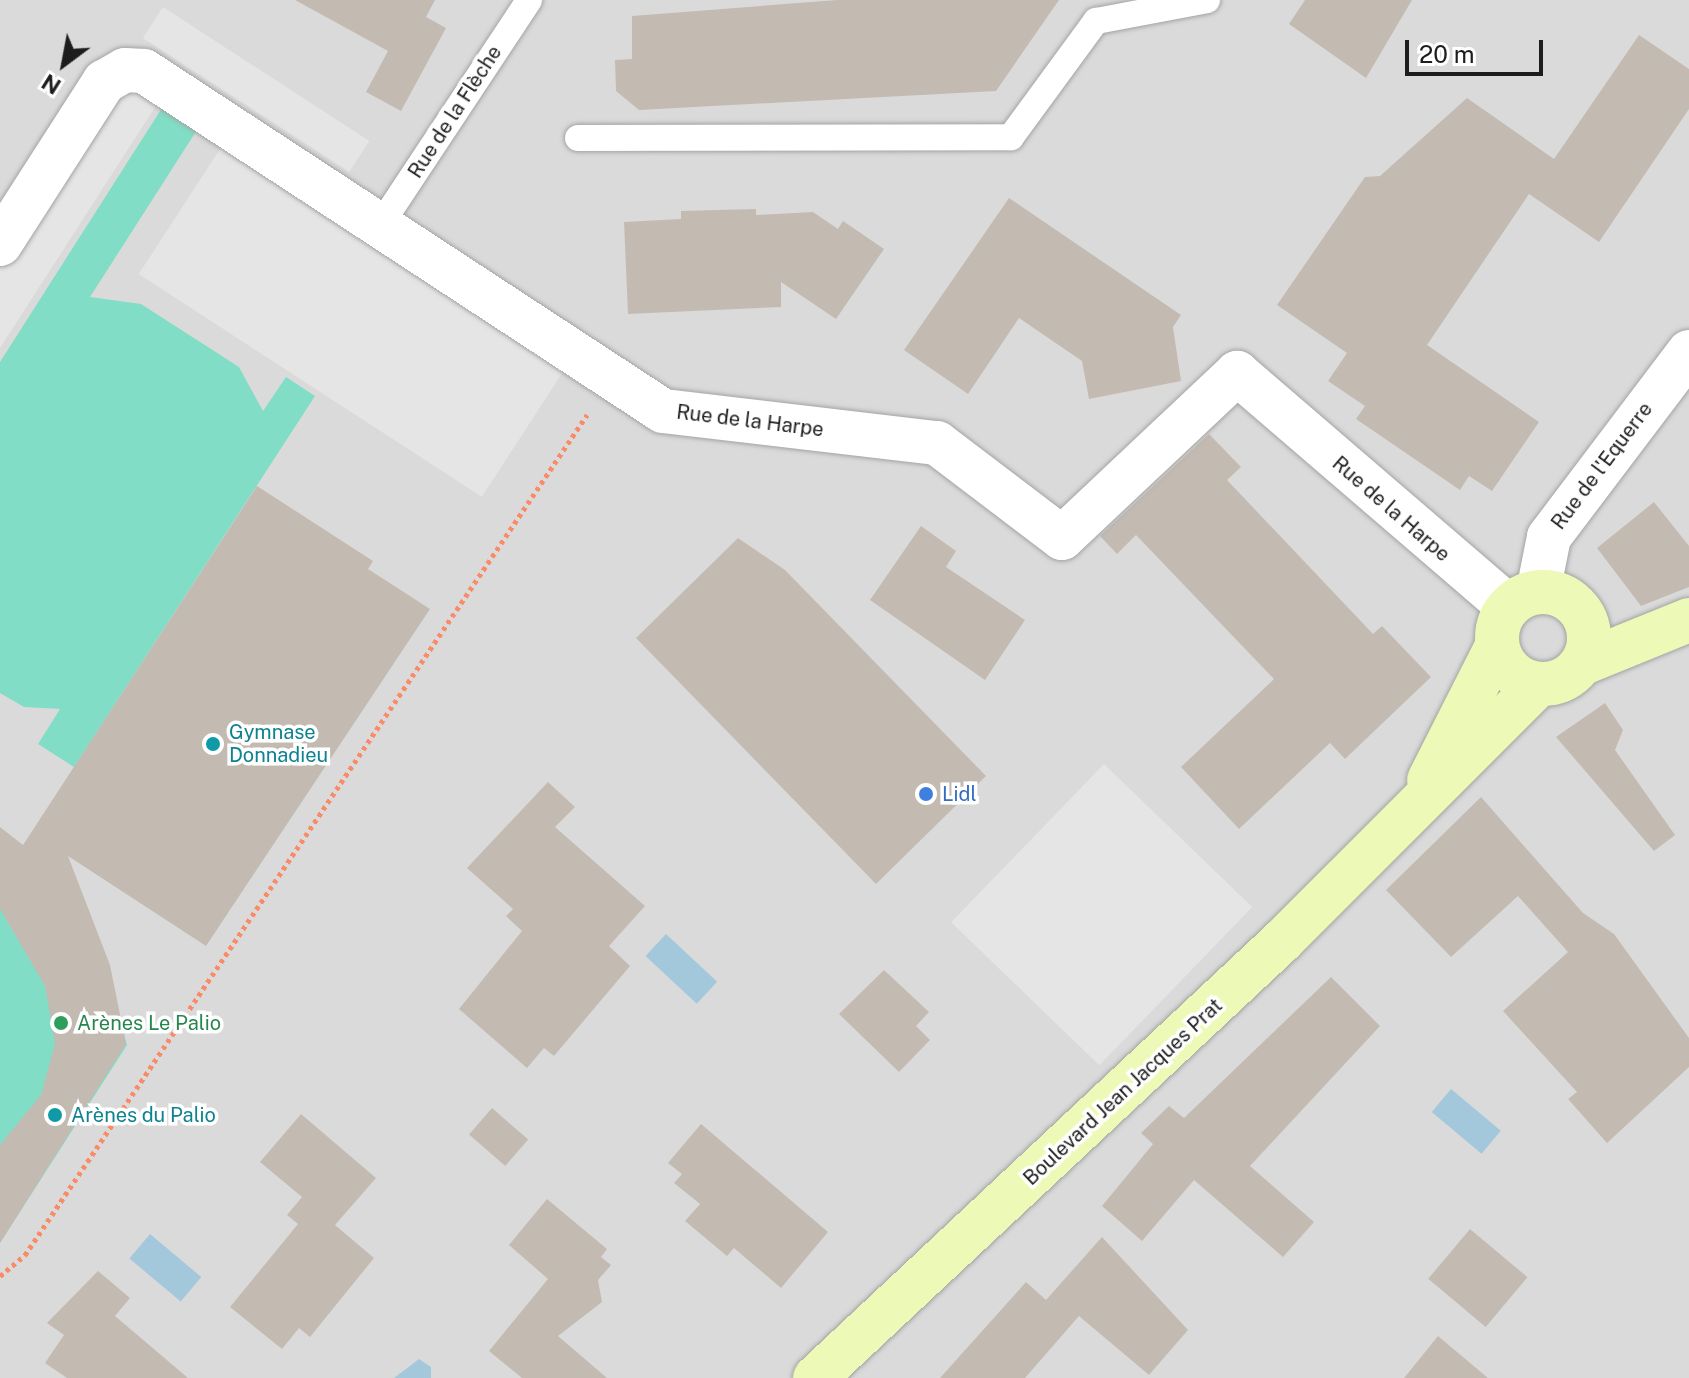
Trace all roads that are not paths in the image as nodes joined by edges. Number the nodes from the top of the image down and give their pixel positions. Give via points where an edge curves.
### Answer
1 (529, 0) edge
2 (1207, 0) edge
3 (578, 138) dead end
4 (381, 224) junction
5 (0, 244) edge
6 (1689, 352) edge
7 (1514, 614) junction
8 (1675, 625) edge
9 (1584, 642) junction
10 (1538, 685) junction
11 (1420, 797) junction
12 (815, 1378) edge

1 - 4 lane, Rue de la Flèche
2 - 3 lane via 1096,21 1011,137
4 - 5 street, Rue de la Harpe via 144,71 125,70 104,82
4 - 7 street, Rue de la Harpe via 663,411 937,443 1062,538 1237,373
6 - 7 street, Rue de l'Equerre via 1549,537
7 - 9 main road via 1571,601
7 - 10 main road via 1508,670
7 - 11 main road, Boulevard Jean Jacques Prat
8 - 9 main road
9 - 10 main road via 1559,682
10 - 11 main road, Boulevard Jean Jacques Prat
11 - 12 main road, Boulevard Jean Jacques Prat via 1271,952

